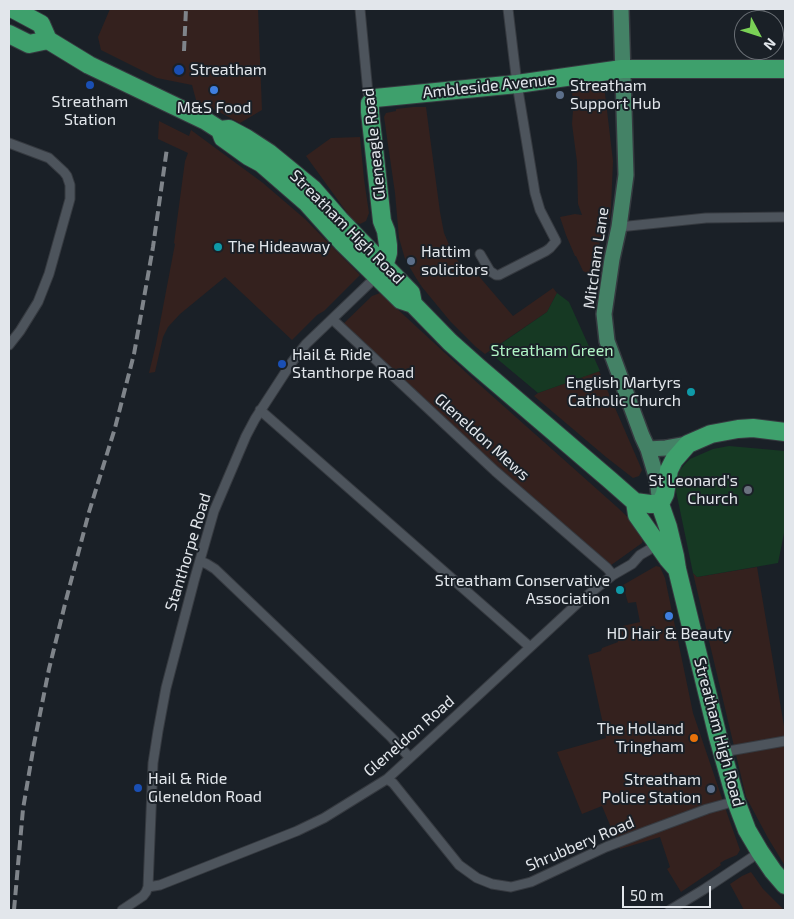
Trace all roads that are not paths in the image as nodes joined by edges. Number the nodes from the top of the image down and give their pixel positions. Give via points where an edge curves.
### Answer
1 (360, 9) edge
2 (508, 9) edge
3 (621, 9) edge
4 (20, 13) edge
5 (9, 36) edge
6 (48, 40) junction
7 (622, 69) junction
8 (785, 69) edge
9 (518, 84) junction
10 (372, 100) junction
11 (220, 130) junction
12 (9, 143) edge
13 (785, 217) edge
14 (382, 221) junction
15 (619, 227) junction
16 (354, 234) junction
17 (480, 254) dead end
18 (380, 270) junction
19 (332, 318) junction
20 (9, 345) edge
21 (260, 410) junction
22 (785, 432) edge
23 (688, 444) junction
24 (648, 449) junction
25 (635, 502) junction
26 (660, 504) junction
27 (657, 543) junction
28 (200, 561) junction
29 (677, 569) junction
30 (613, 576) junction
31 (530, 647) junction
32 (785, 741) edge
33 (723, 752) junction
34 (410, 758) junction
35 (387, 779) junction
36 (736, 801) junction
37 (760, 852) junction
38 (785, 885) edge
39 (148, 887) junction
40 (122, 910) edge
41 (670, 910) edge

1 - 10 street, Gleneagle Road via 368,93
2 - 9 street
3 - 7 main road, Mitcham Lane
4 - 6 highway, Streatham High Road via 41,24
5 - 6 highway via 28,44
6 - 11 highway, Streatham High Road via 89,65
7 - 8 highway, Ambleside Avenue
7 - 9 highway, Ambleside Avenue
7 - 15 main road, Mitcham Lane via 626,175
9 - 10 highway, Ambleside Avenue
9 - 17 street via 535,193 556,241 546,252 499,275 490,271
10 - 14 highway, Gleneagle Road via 370,112
11 - 16 highway, Streatham High Road via 229,129 269,153 313,189
11 - 18 highway, Streatham High Road via 223,138 261,163 307,203 342,242
12 - 20 street via 49,158 64,172 70,185 70,199 50,274 38,302
13 - 15 street via 706,218
14 - 16 highway via 366,236
14 - 18 highway, Gleneagle Road via 388,253
15 - 24 main road, Mitcham Lane via 606,292 607,342
16 - 18 highway, Streatham High Road
18 - 19 street, Stanthorpe Road
18 - 25 highway, Streatham High Road via 401,300 413,304 478,367
19 - 21 street, Stanthorpe Road via 306,344
19 - 30 street, Gleneldon Mews
21 - 28 street, Stanthorpe Road via 214,511
21 - 31 street
22 - 23 highway via 753,428 731,430
23 - 24 main road
23 - 26 highway via 669,470
24 - 26 main road, Mitcham Lane
25 - 26 highway
25 - 27 highway, Streatham High Road via 637,515
26 - 29 highway, Streatham High Road
27 - 29 highway, Streatham High Road
27 - 30 street, Gleneldon Road
28 - 34 street via 215,569
28 - 39 street, Stanthorpe Road via 166,688 158,731
29 - 33 highway, Streatham High Road
30 - 31 street, Gleneldon Road
31 - 34 street, Gleneldon Road
32 - 33 street
33 - 36 highway, Streatham High Road
34 - 35 street, Gleneldon Road
35 - 36 street, Shrubbery Road via 459,866 477,878 511,887 531,882 606,847
35 - 39 street, Gleneldon Road via 297,831
36 - 37 highway, Streatham High Road
37 - 38 highway, Streatham High Road
37 - 41 street
39 - 40 street, Gleneldon Road via 143,896

